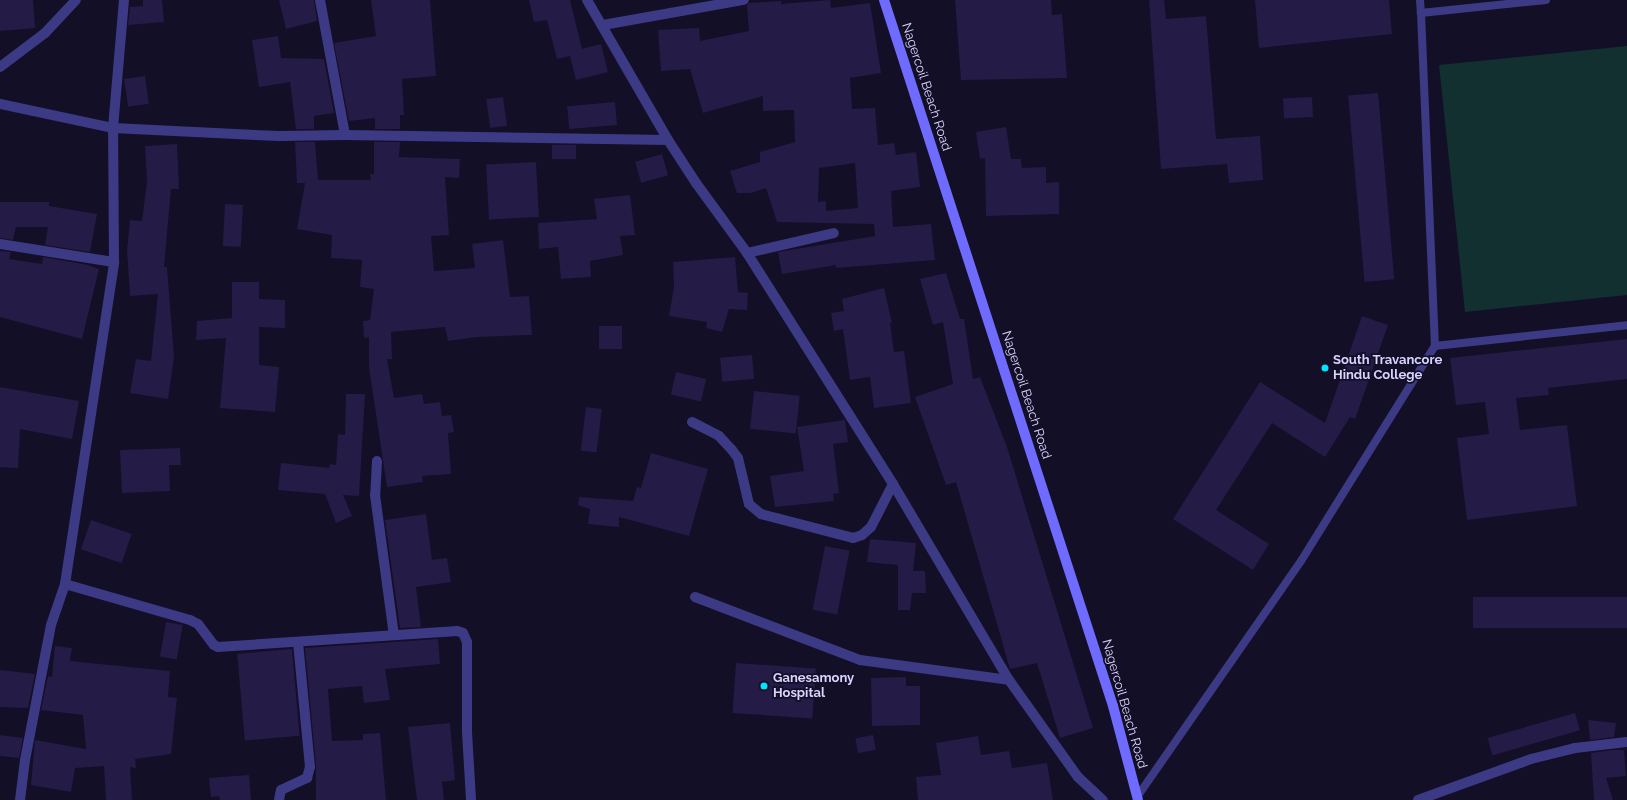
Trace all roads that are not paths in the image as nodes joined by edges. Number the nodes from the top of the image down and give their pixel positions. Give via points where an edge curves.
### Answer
1 (76, 0) edge
2 (124, 0) edge
3 (320, 0) edge
4 (587, 0) edge
5 (744, 0) edge
6 (884, 0) edge
7 (1420, 0) edge
8 (1546, 0) edge
9 (1421, 12) junction
10 (603, 25) junction
11 (0, 67) edge
12 (0, 104) edge
13 (113, 128) junction
14 (345, 135) junction
15 (668, 140) junction
16 (834, 233) dead end
17 (0, 244) edge
18 (747, 253) junction
19 (114, 262) junction
20 (1627, 326) edge
21 (1435, 346) junction
22 (692, 422) dead end
23 (378, 461) dead end
24 (893, 484) junction
25 (65, 584) junction
26 (695, 597) dead end
27 (394, 635) junction
28 (298, 643) junction
29 (1009, 680) junction
30 (1627, 742) edge
31 (1137, 798) edge
32 (20, 800) edge
33 (279, 800) edge
34 (471, 800) edge
35 (1102, 800) edge
36 (1418, 800) edge

1 - 11 street via 45,33
2 - 13 street
3 - 14 street
4 - 10 street
5 - 10 street
6 - 31 main road, Nagercoil Beach Road via 1111,699
7 - 9 lane
8 - 9 lane
9 - 21 lane
10 - 15 street
12 - 13 street
13 - 14 street via 279,136
13 - 19 street
14 - 15 street
15 - 18 street
16 - 18 street
17 - 19 street
18 - 24 street
19 - 25 street
20 - 21 lane
21 - 31 lane via 1301,562
22 - 24 street via 719,436 738,458 749,504 761,514 853,538 862,535 871,527
23 - 27 street via 375,495
24 - 29 street
25 - 28 street via 190,620 198,624 218,647
25 - 32 street via 51,625 25,760
26 - 29 street via 860,660
27 - 28 street
27 - 34 street via 457,631 466,636
28 - 33 street via 310,767 307,778 281,790
29 - 35 street via 1078,777
30 - 36 street via 1575,748 1531,759

